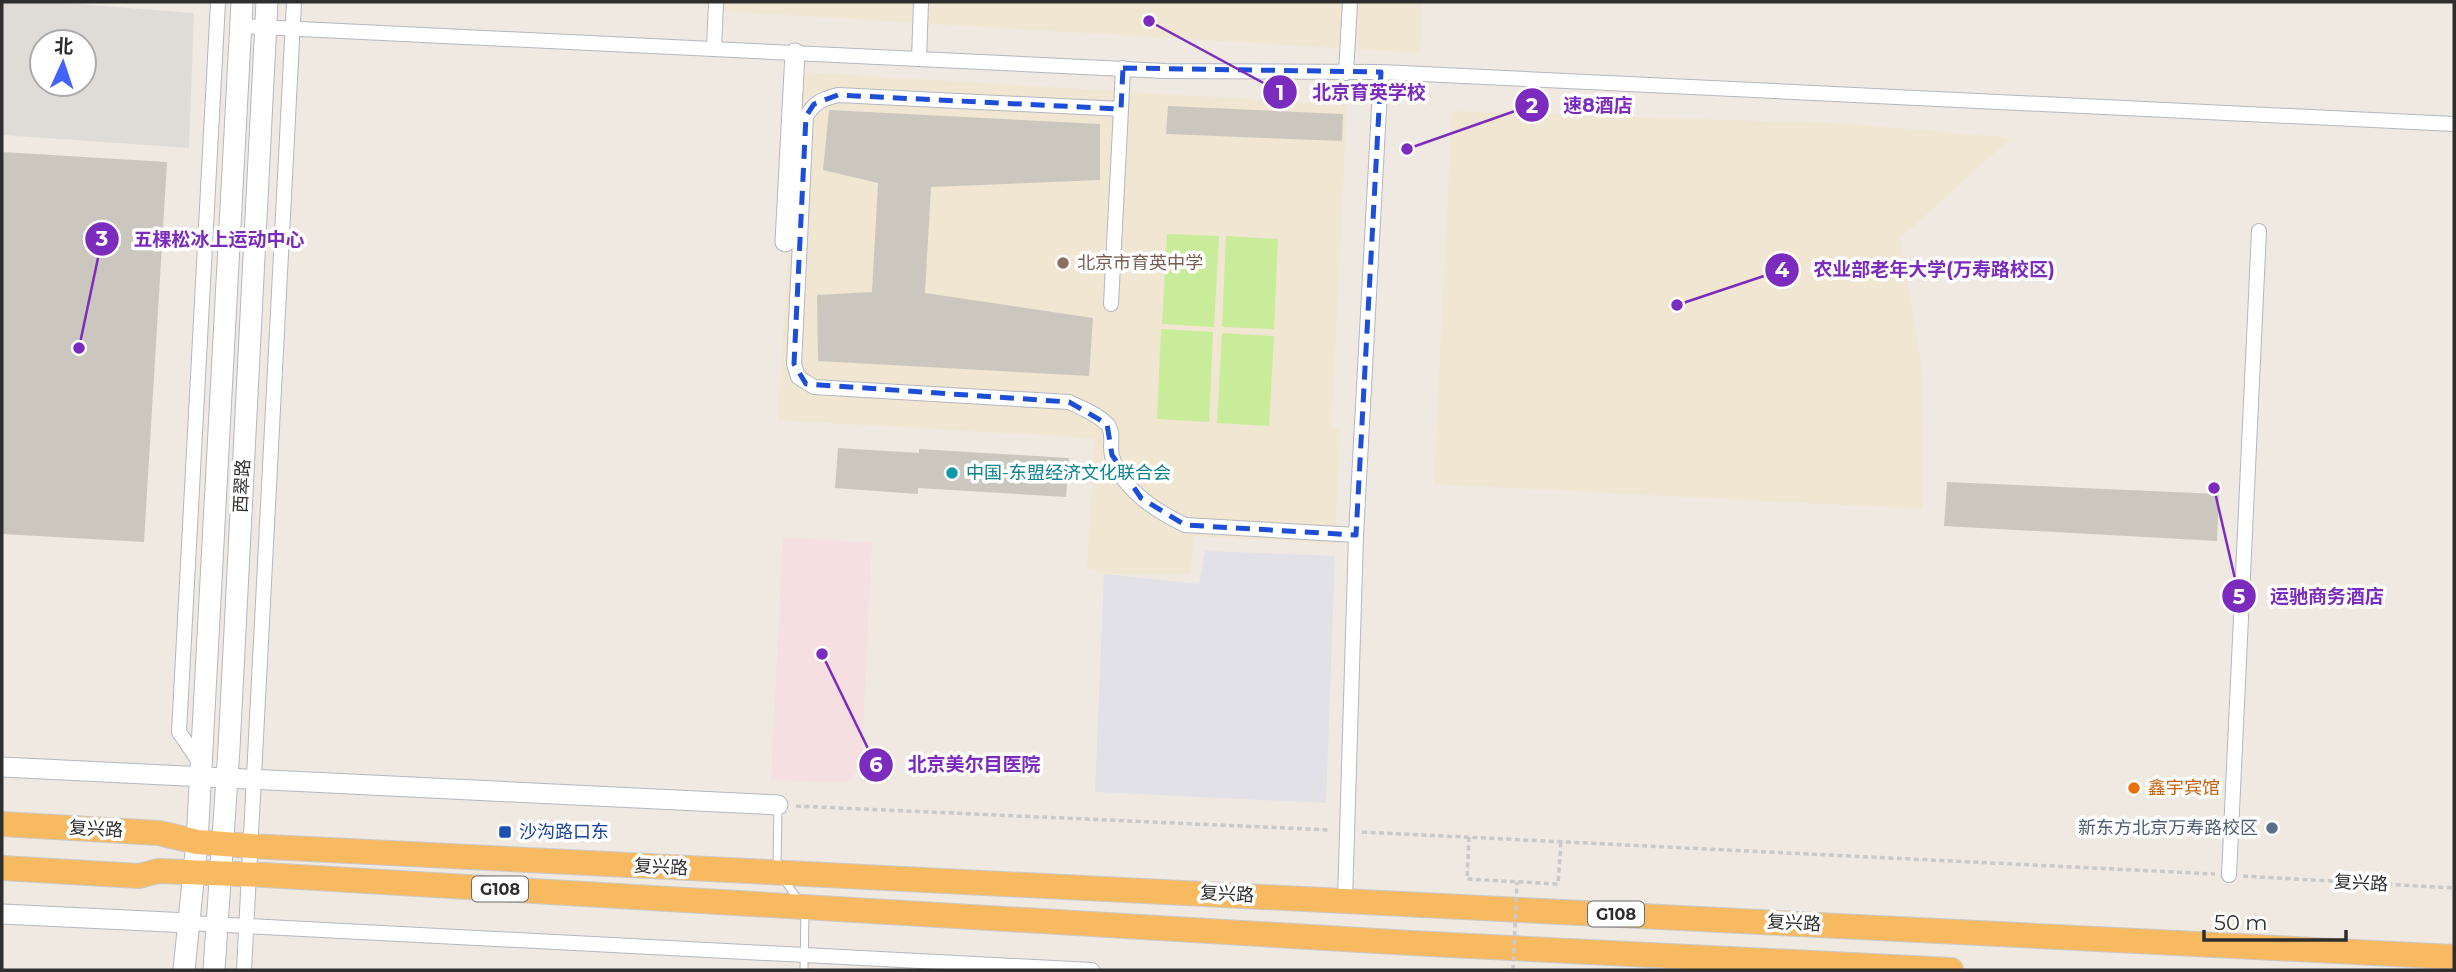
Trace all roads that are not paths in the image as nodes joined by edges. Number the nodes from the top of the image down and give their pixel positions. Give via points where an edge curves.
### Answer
1 (218, 2) edge
2 (242, 2) edge
3 (267, 2) edge
4 (294, 2) edge
5 (716, 2) edge
6 (921, 2) edge
7 (1350, 2) edge
8 (240, 26) junction
9 (266, 26) junction
10 (293, 27) junction
11 (714, 49) junction
12 (795, 53) junction
13 (919, 58) junction
14 (1123, 68) junction
15 (1381, 72) junction
16 (1346, 73) junction
17 (1121, 109) junction
18 (2454, 124) edge
19 (2259, 231) dead end
20 (785, 242) dead end
21 (1111, 304) dead end
22 (1356, 535) junction
23 (2, 767) edge
24 (200, 771) junction
25 (227, 778) junction
26 (253, 780) junction
27 (778, 805) joint
28 (2, 824) edge
29 (197, 842) junction
30 (223, 844) junction
31 (251, 846) junction
32 (2, 868) edge
33 (777, 871) junction
34 (195, 872) junction
35 (220, 874) junction
36 (249, 874) junction
37 (2229, 875) road end
38 (1345, 900) junction
39 (805, 908) junction
40 (2, 914) edge
41 (189, 923) junction
42 (217, 925) junction
43 (246, 928) junction
44 (2454, 957) edge
45 (804, 963) edge
46 (184, 970) edge
47 (214, 970) edge
48 (244, 970) edge
49 (1092, 970) edge
50 (1951, 970) edge

1 - 24 street via 179,732
2 - 8 main road, 西翠路
3 - 9 main road, 西翠路
4 - 10 street
5 - 11 street
6 - 13 street
7 - 16 street
8 - 9 street
8 - 24 main road, 西翠路
9 - 10 street
9 - 25 main road, 西翠路
10 - 11 street
10 - 26 street
11 - 12 street
12 - 13 street
12 - 20 street
13 - 14 street
14 - 16 street
14 - 17 street
15 - 16 street
15 - 18 street
15 - 22 street
17 - 21 street
17 - 22 street via 838,95 814,104 806,116 794,364 798,377 814,387 1069,402 1107,424 1112,455 1141,498 1185,525
19 - 37 street
22 - 38 street
23 - 24 street
24 - 25 street
24 - 29 main road, 西翠路
25 - 26 street
25 - 30 main road, 西翠路
26 - 27 street
26 - 31 street
27 - 33 lane
28 - 29 highway, 复兴路 / G108 via 159,832
29 - 30 highway, 复兴路 / G108
29 - 34 main road, 西翠路
30 - 31 highway, 复兴路 / G108
30 - 35 main road, 西翠路
31 - 33 highway, 复兴路 / G108
31 - 36 street
32 - 34 highway, 复兴路 / G108 via 139,876 158,871
33 - 38 highway, 复兴路 / G108
33 - 39 lane
34 - 35 highway, 复兴路 / G108
34 - 41 main road
35 - 36 highway, 复兴路 / G108
35 - 42 main road, 西翠路
36 - 39 highway, 复兴路 / G108
36 - 43 street
38 - 44 highway, 复兴路 / G108
39 - 45 lane
39 - 50 highway, 复兴路 / G108
40 - 41 street
41 - 42 street
41 - 46 main road
42 - 43 street
42 - 47 main road, 西翠路
43 - 45 street
43 - 48 street
45 - 49 street

